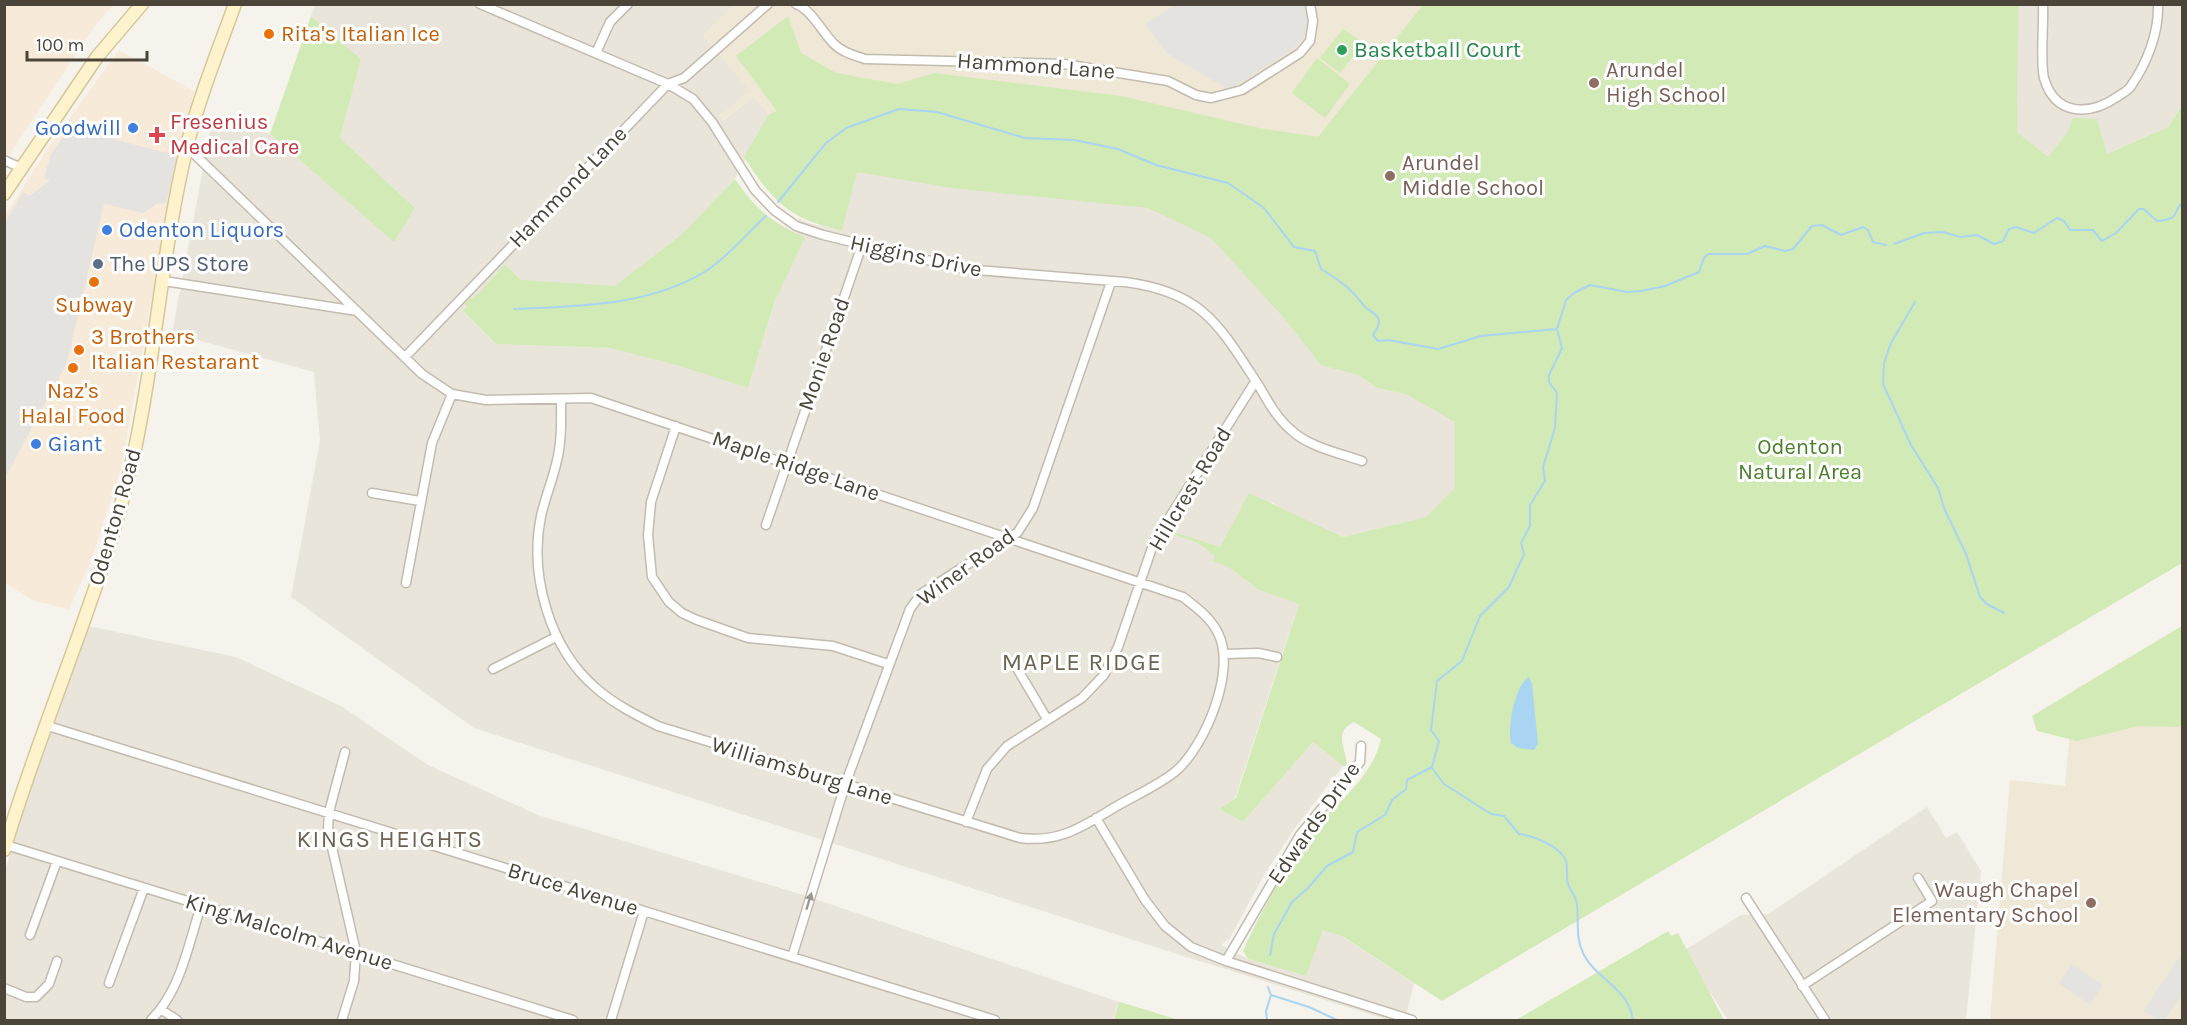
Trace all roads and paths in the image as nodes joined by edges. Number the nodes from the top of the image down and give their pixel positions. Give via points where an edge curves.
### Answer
1 (142, 4) edge
2 (228, 4) edge
3 (235, 4) edge
4 (480, 4) edge
5 (628, 4) edge
6 (768, 4) edge
7 (796, 4) edge
8 (1310, 4) edge
9 (2043, 4) edge
10 (2158, 4) edge
11 (596, 53) junction
12 (210, 70) junction
13 (668, 84) junction
14 (187, 147) junction
15 (4, 160) edge
16 (21, 168) junction
17 (9, 176) edge
18 (4, 195) edge
19 (862, 245) junction
20 (164, 281) junction
21 (1111, 282) junction
22 (357, 311) junction
23 (405, 357) junction
24 (1256, 382) junction
25 (452, 394) junction
26 (561, 399) junction
27 (676, 426) junction
28 (1362, 461) dead end
29 (787, 463) junction
30 (372, 493) dead end
31 (420, 501) junction
32 (766, 525) dead end
33 (1010, 538) junction
34 (1140, 582) junction
35 (406, 583) dead end
36 (556, 637) junction
37 (1225, 654) junction
38 (1277, 657) dead end
39 (888, 664) junction
40 (493, 669) dead end
41 (1018, 670) dead end
42 (1047, 719) junction
43 (48, 726) junction
44 (1361, 746) dead end
45 (345, 752) dead end
46 (846, 785) junction
47 (328, 812) junction
48 (1096, 818) junction
49 (966, 822) junction
50 (5, 847) edge
51 (57, 861) junction
52 (1918, 878) dead end
53 (144, 888) junction
54 (1746, 898) dead end
55 (201, 906) junction
56 (644, 911) junction
57 (30, 935) dead end
58 (356, 952) junction
59 (792, 957) junction
60 (57, 961) dead end
61 (1226, 961) junction
62 (109, 983) dead end
63 (1802, 986) junction
64 (4, 988) edge
65 (162, 1010) junction
66 (151, 1020) edge
67 (177, 1020) edge
68 (342, 1020) edge
69 (573, 1020) edge
70 (611, 1020) edge
71 (995, 1020) edge
72 (1412, 1020) edge
73 (1825, 1020) edge

1 - 16 street via 97,57
2 - 12 street, Odenton Road
3 - 12 street, Odenton Road
4 - 11 street, Higgins Drive
5 - 11 street via 610,22
6 - 13 street, Hammond Lane via 684,78
7 - 8 street, Hammond Lane via 835,45 865,58 1064,64 1168,81 1211,98 1242,90 1300,53 1310,41 1314,21
9 - 10 street via 2044,78 2056,100 2071,110 2101,107 2130,88 2147,57 2158,22
11 - 13 street, Higgins Drive
12 - 14 street, Odenton Road
13 - 19 street, Higgins Drive via 693,99 755,190 774,210 796,226
13 - 23 street, Hammond Lane
14 - 20 street, Odenton Road
14 - 22 street, Maple Ridge Lane
15 - 16 street
16 - 17 street
17 - 18 street
19 - 21 street, Higgins Drive via 964,269
19 - 29 street, Monie Road
20 - 22 street
20 - 43 street, Odenton Road via 148,381 117,519
21 - 24 street, Higgins Drive via 1148,285 1179,294 1198,306 1216,322
21 - 33 street, Winer Road via 1033,508
22 - 23 street, Maple Ridge Lane
23 - 25 street, Maple Ridge Lane
24 - 28 street, Higgins Drive via 1292,432
24 - 34 street, Hillcrest Road via 1154,542
25 - 26 street, Maple Ridge Lane via 486,400
25 - 31 street via 432,443
26 - 27 street, Maple Ridge Lane via 591,398
26 - 36 street, Williamsburg Lane via 559,452 538,543 540,576
27 - 29 street, Maple Ridge Lane
27 - 39 street via 651,502 648,535 652,577 669,602 697,620 748,638 833,646
29 - 32 street, Monie Road
29 - 33 street, Maple Ridge Lane
30 - 31 street
31 - 35 street
33 - 34 street, Maple Ridge Lane
33 - 39 street, Winer Road via 921,594 910,609
34 - 37 street, Maple Ridge Lane via 1184,597 1206,614 1219,634
34 - 42 street, Hillcrest Road via 1104,675 1082,698
36 - 40 street
36 - 46 street, Williamsburg Lane via 595,687 629,712 658,726
37 - 38 street
37 - 48 street, Williamsburg Lane via 1221,684 1200,746 1176,771
39 - 46 street, Winer Road
41 - 42 street
42 - 49 street, Hillcrest Road via 1007,746 987,769
43 - 47 street, Bruce Avenue
43 - 50 street, Odenton Road
44 - 61 street, Edwards Drive via 1360,762 1300,835
45 - 47 street
46 - 49 street, Williamsburg Lane
59 -> 46 street, Winer Road
47 - 56 street, Bruce Avenue
47 - 58 street via 328,830
48 - 49 street, Williamsburg Lane via 1064,836 1041,841
48 - 61 street via 1165,927 1191,947
50 - 51 street, King Malcolm Avenue
51 - 53 street, King Malcolm Avenue
51 - 57 street
52 - 63 street via 1932,901
53 - 55 street, King Malcolm Avenue
53 - 62 street
54 - 63 street
55 - 58 street, King Malcolm Avenue
55 - 65 street via 175,988
56 - 59 street, Bruce Avenue
56 - 70 street
58 - 68 street via 354,981
58 - 69 street, King Malcolm Avenue
59 - 71 street, Bruce Avenue
60 - 64 street via 49,984 36,997
61 - 72 street
63 - 73 street
65 - 66 street
65 - 67 street

